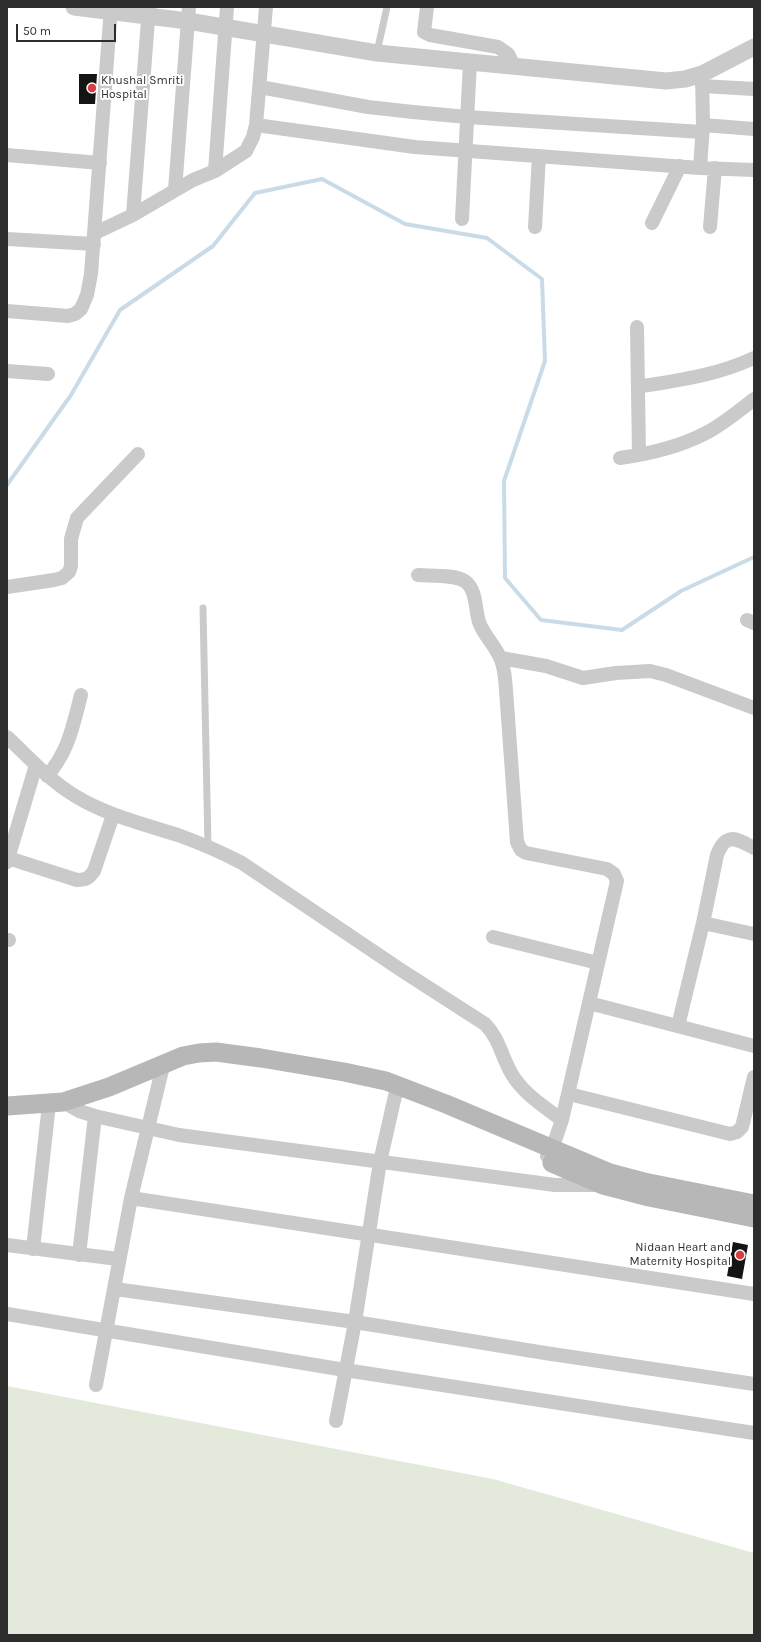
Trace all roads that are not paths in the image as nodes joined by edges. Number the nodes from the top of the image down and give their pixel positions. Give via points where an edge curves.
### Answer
1 (74, 7) edge
2 (227, 7) edge
3 (266, 7) edge
4 (387, 7) edge
5 (427, 7) edge
6 (111, 9) edge
7 (149, 11) edge
8 (189, 14) edge
9 (226, 27) junction
10 (264, 34) junction
11 (754, 47) edge
12 (377, 52) junction
13 (470, 62) junction
14 (514, 66) junction
15 (702, 80) junction
16 (260, 87) junction
17 (754, 89) edge
18 (467, 117) junction
19 (256, 125) junction
20 (702, 129) junction
21 (754, 129) edge
22 (465, 151) junction
23 (7, 155) edge
24 (539, 156) junction
25 (100, 163) junction
26 (680, 166) junction
27 (700, 168) junction
28 (715, 168) junction
29 (754, 170) edge
30 (215, 171) junction
31 (176, 190) junction
32 (133, 216) junction
33 (462, 219) dead end
34 (652, 223) dead end
35 (535, 227) dead end
36 (710, 227) dead end
37 (7, 239) edge
38 (95, 239) junction
39 (7, 311) edge
40 (637, 327) dead end
41 (754, 358) edge
42 (7, 371) edge
43 (48, 374) dead end
44 (638, 387) junction
45 (754, 400) edge
46 (138, 454) dead end
47 (639, 456) junction
48 (620, 458) dead end
49 (418, 575) dead end
50 (7, 587) edge
51 (203, 608) dead end
52 (501, 658) junction
53 (81, 695) dead end
54 (754, 708) edge
55 (7, 737) edge
56 (36, 766) junction
57 (47, 776) junction
58 (113, 815) junction
59 (208, 847) junction
60 (754, 848) edge
61 (8, 860) edge
62 (703, 923) junction
63 (754, 934) edge
64 (493, 937) dead end
65 (598, 963) junction
66 (589, 1003) junction
67 (678, 1026) junction
68 (754, 1046) edge
69 (163, 1066) junction
70 (754, 1077) edge
71 (397, 1091) junction
72 (569, 1094) junction
73 (56, 1103) junction
74 (7, 1106) edge
75 (95, 1116) junction
76 (562, 1120) junction
77 (148, 1127) junction
78 (548, 1155) junction
79 (380, 1162) junction
80 (606, 1179) junction
81 (130, 1198) junction
82 (754, 1204) edge
83 (754, 1218) edge
84 (369, 1235) junction
85 (7, 1245) edge
86 (33, 1249) junction
87 (79, 1254) junction
88 (118, 1259) junction
89 (114, 1289) junction
90 (754, 1294) edge
91 (7, 1314) edge
92 (355, 1322) junction
93 (107, 1330) junction
94 (345, 1370) junction
95 (754, 1384) edge
96 (96, 1385) dead end
97 (336, 1422) dead end
98 (754, 1433) edge

1 - 6 street
2 - 9 street
3 - 10 street
4 - 12 lane
5 - 14 street via 424,32 498,47 508,54
6 - 7 street
6 - 25 street
7 - 8 street
7 - 32 street
8 - 9 street
8 - 31 street
9 - 10 street
9 - 30 street
10 - 12 street
10 - 16 street
11 - 15 street
12 - 13 street
13 - 14 street
13 - 18 street
14 - 15 street via 666,81
15 - 17 street
15 - 20 street
16 - 18 street via 368,107
16 - 19 street
18 - 20 street
18 - 22 street
19 - 22 street via 415,147
19 - 30 street via 246,151
20 - 21 street
20 - 27 street
22 - 24 street
22 - 33 street
23 - 25 street
24 - 26 street
24 - 35 street
25 - 38 street
26 - 27 street
26 - 34 street
27 - 28 street
28 - 29 street
28 - 36 street
30 - 31 street
31 - 32 street
32 - 38 street
37 - 38 street
38 - 39 street via 87,295 81,309 75,314 68,316
40 - 44 street
41 - 44 street via 731,369 705,376
42 - 43 street
44 - 47 street
45 - 47 street via 706,433 669,448
46 - 50 street via 77,518 71,539 70,572 54,580
47 - 48 street
49 - 52 street via 456,578 466,582 474,596 484,633
51 - 59 lane
52 - 54 street via 546,666 583,678 650,671
52 - 65 street via 506,690 517,842 521,850 608,869 617,881
53 - 57 street via 63,755
55 - 56 street
56 - 57 street
56 - 61 street
57 - 58 street via 83,801
58 - 59 street
58 - 61 street via 94,872 89,878 77,880
59 - 76 street via 242,863 485,1024 493,1032 515,1078 526,1091
60 - 62 street via 737,839 728,840 721,845
62 - 63 street
62 - 67 street
64 - 65 street
65 - 66 street
66 - 67 street
66 - 72 street
67 - 68 street
69 - 71 main road via 183,1056 216,1052 386,1081
69 - 73 main road via 95,1092
69 - 77 street
70 - 72 street via 742,1127 730,1134
71 - 78 main road
71 - 79 street
72 - 76 street
73 - 74 main road
73 - 75 street
73 - 86 street
75 - 77 street
75 - 87 street
76 - 78 street
77 - 79 street via 179,1135
77 - 81 street
78 - 80 main road
79 - 80 street via 555,1185
79 - 84 street
80 - 82 main road via 644,1182
80 - 83 main road via 648,1197
81 - 84 street
81 - 88 street
84 - 90 street
84 - 92 street
85 - 86 street
86 - 87 street
87 - 88 street
88 - 89 street
89 - 92 street
89 - 93 street
91 - 93 street
92 - 94 street
92 - 95 street
93 - 94 street
93 - 96 street
94 - 97 street
94 - 98 street

